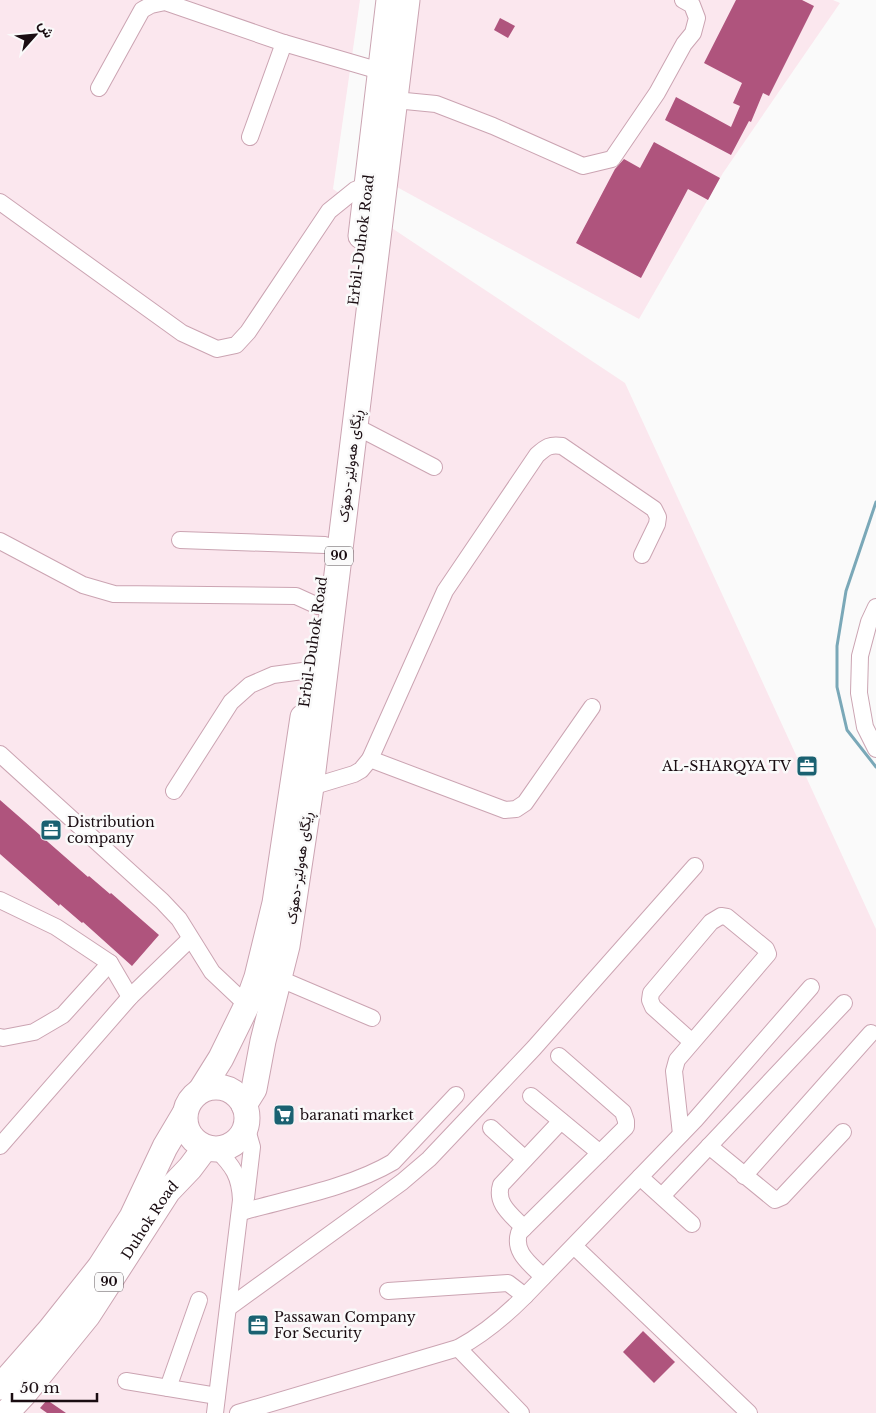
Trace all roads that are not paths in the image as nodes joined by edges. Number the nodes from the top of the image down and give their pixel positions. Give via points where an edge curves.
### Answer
1 (683, 0) edge
2 (391, 1) edge
3 (284, 42) junction
4 (380, 71) junction
5 (99, 88) dead end
6 (395, 100) junction
7 (250, 137) dead end
8 (367, 185) junction
9 (0, 202) edge
10 (355, 426) junction
11 (434, 467) dead end
12 (180, 540) dead end
13 (0, 541) edge
14 (325, 545) junction
15 (642, 554) dead end
16 (318, 606) junction
17 (876, 607) edge
18 (310, 670) junction
19 (592, 707) dead end
20 (876, 749) edge
21 (0, 754) edge
22 (370, 759) junction
23 (311, 787) junction
24 (174, 791) dead end
25 (695, 866) dead end
26 (0, 900) edge
27 (190, 939) junction
28 (110, 963) junction
29 (278, 978) junction
30 (812, 987) dead end
31 (130, 996) junction
32 (844, 1003) dead end
33 (247, 1005) junction
34 (372, 1018) dead end
35 (871, 1033) dead end
36 (0, 1037) edge
37 (692, 1042) junction
38 (559, 1056) dead end
39 (201, 1090) junction
40 (456, 1096) dead end
41 (531, 1096) dead end
42 (184, 1115) junction
43 (245, 1115) junction
44 (561, 1121) junction
45 (491, 1128) dead end
46 (843, 1132) dead end
47 (681, 1134) junction
48 (0, 1146) edge
49 (709, 1146) junction
50 (211, 1148) junction
51 (600, 1153) junction
52 (525, 1159) junction
53 (640, 1176) junction
54 (744, 1176) junction
55 (662, 1196) junction
56 (245, 1211) junction
57 (692, 1224) dead end
58 (524, 1228) junction
59 (237, 1244) junction
60 (574, 1246) junction
61 (543, 1277) junction
62 (388, 1291) dead end
63 (525, 1296) junction
64 (199, 1300) dead end
65 (228, 1308) junction
66 (458, 1348) junction
67 (126, 1381) dead end
68 (0, 1387) edge
69 (168, 1388) junction
70 (217, 1396) junction
71 (6, 1413) edge
72 (215, 1413) edge
73 (238, 1413) edge
74 (521, 1413) edge
75 (748, 1413) edge

1 - 6 street via 692,5 697,18 693,33 612,159 583,166 436,104
2 - 4 highway, Erbil-Duhok Road / 90
2 - 6 highway, ڕێگای هەولێر-دهۆک / 90
3 - 4 street
3 - 5 street via 165,2 151,5 142,10
3 - 7 street
4 - 8 highway, Erbil-Duhok Road / 90
6 - 10 highway, ڕێگای هەولێر-دهۆک / 90
8 - 9 street via 355,190 329,211 248,332 236,345 218,349 182,333
8 - 14 highway, Erbil-Duhok Road / 90
10 - 11 street
10 - 23 highway, ڕێگای هەولێر-دهۆک / 90
12 - 14 street
13 - 16 street via 83,584 114,594 296,596
14 - 16 highway, Erbil-Duhok Road / 90
15 - 22 street via 657,524 654,509 562,446 552,444 545,447 444,591
16 - 18 highway, Erbil-Duhok Road / 90
17 - 20 street via 860,656 860,693 865,727
18 - 24 street via 273,675 250,685 231,702
18 - 33 highway, Erbil-Duhok Road / 90 via 275,903
19 - 22 street via 525,803 516,809 505,810
21 - 27 street via 162,901 179,919
22 - 23 street via 362,770 354,774
23 - 29 highway, ڕێگای هەولێر-دهۆک / 90 via 287,946
25 - 65 street via 534,1048 429,1159
26 - 28 street via 56,927
27 - 31 street
27 - 33 street via 212,972
28 - 31 street
28 - 36 street via 63,1015 34,1032
29 - 34 street
29 - 43 highway, ڕێگای هەولێر-دهۆک / 90 via 254,1089
30 - 47 street
31 - 48 street
32 - 49 street
33 - 39 highway, Erbil-Duhok Road / 90
35 - 54 street
37 - 37 street via 654,1007 651,993 711,922 721,916 727,917 768,954
37 - 47 street via 677,1060 674,1071
38 - 51 street via 623,1112 626,1127
39 - 42 highway, 90 via 192,1097
39 - 43 highway via 226,1088 239,1097
40 - 56 street via 393,1162 381,1169
41 - 44 street
42 - 50 highway via 189,1135 196,1143
42 - 68 highway, Duhok Road / 90 via 132,1217 100,1267
43 - 50 highway, 90 via 242,1135 235,1143 226,1148
43 - 56 street via 252,1147
44 - 51 street
44 - 52 street
45 - 52 street
46 - 54 street via 782,1197 775,1200
47 - 53 street
49 - 54 street
49 - 55 street
50 - 59 street via 232,1165 240,1185
50 - 71 highway, Duhok Road / 90 via 168,1191 88,1314
51 - 58 street
52 - 58 street via 501,1185 498,1194
53 - 55 street
53 - 60 street
55 - 57 street
56 - 59 street
58 - 61 street via 516,1241 518,1250
59 - 65 street
60 - 61 street
60 - 75 street
61 - 63 street
62 - 63 street via 508,1283
63 - 66 street via 487,1331
64 - 69 street
65 - 70 street
66 - 73 street
66 - 74 street
67 - 69 street
69 - 70 street
70 - 72 street

